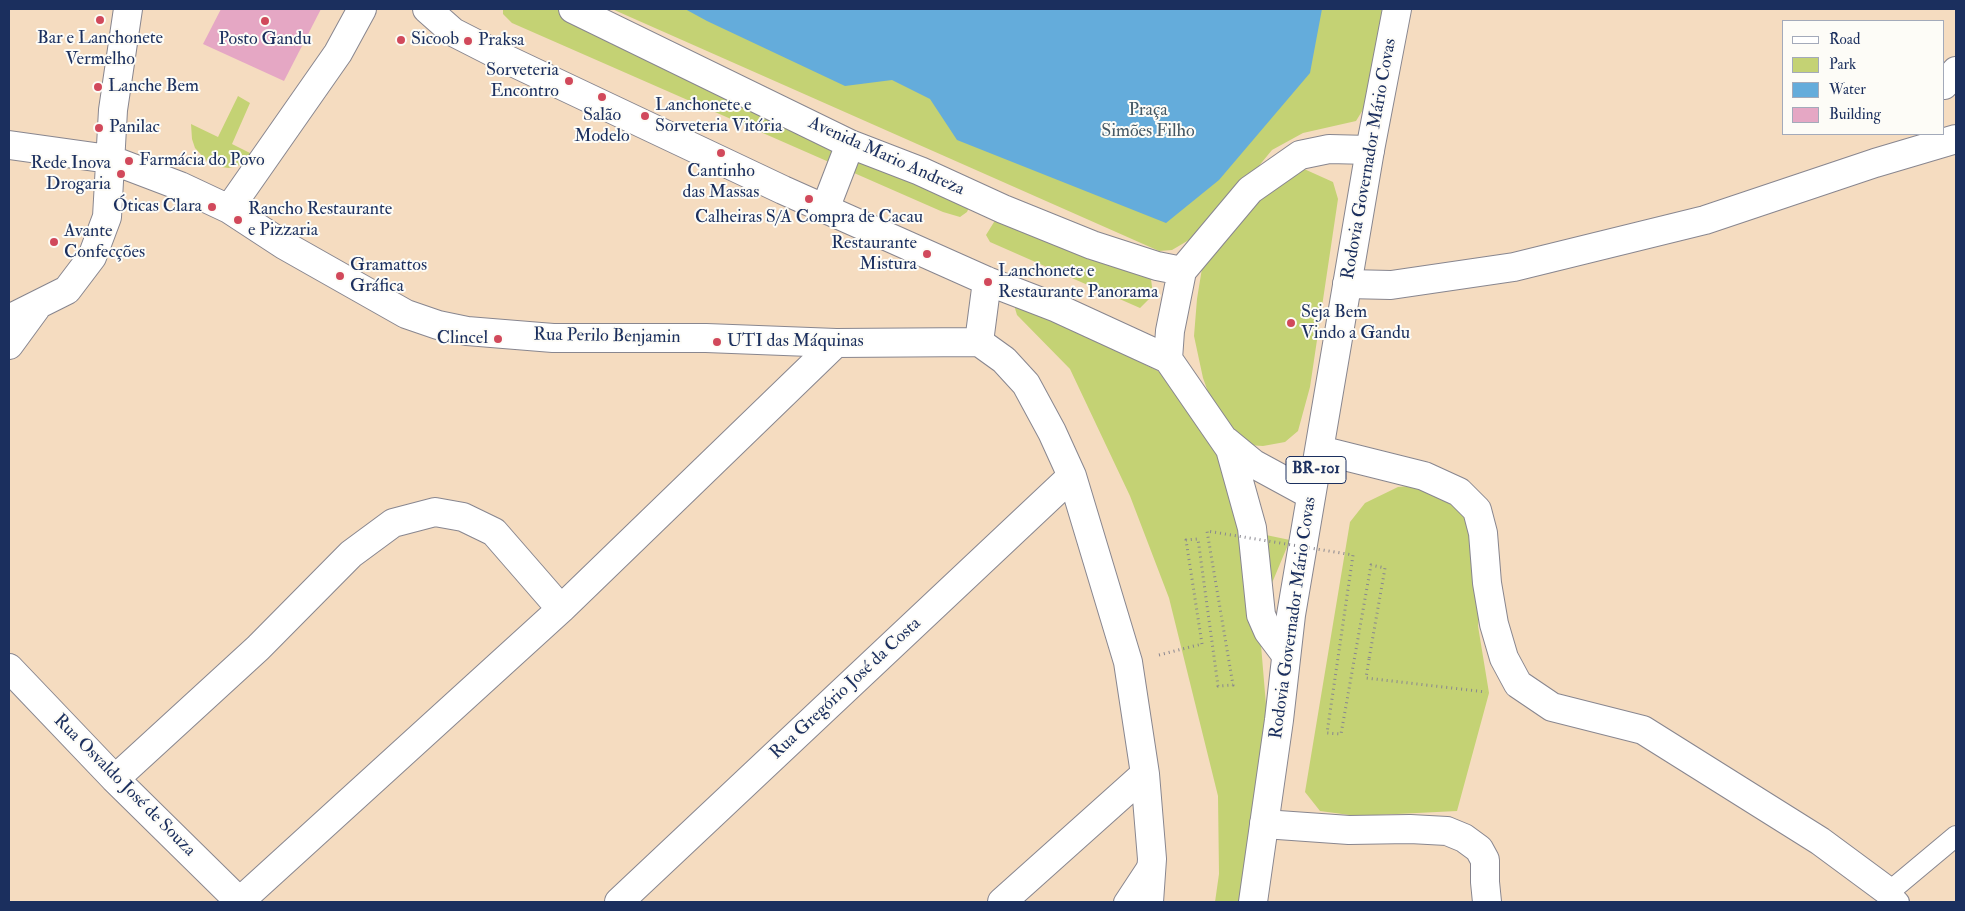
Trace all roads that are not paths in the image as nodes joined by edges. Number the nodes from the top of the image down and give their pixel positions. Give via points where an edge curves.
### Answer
1 (128, 9) edge
2 (362, 9) edge
3 (426, 9) edge
4 (573, 9) edge
5 (1397, 9) edge
6 (458, 20) edge
7 (1956, 71) edge
8 (1945, 84) edge
9 (1900, 135) edge
10 (1956, 139) edge
11 (850, 144) junction
12 (9, 145) edge
13 (1370, 150) junction
14 (109, 159) junction
15 (1876, 163) junction
16 (229, 208) junction
17 (825, 209) junction
18 (1182, 271) junction
19 (986, 281) junction
20 (1347, 284) junction
21 (37, 306) junction
22 (9, 319) edge
23 (979, 342) junction
24 (836, 343) junction
25 (9, 345) edge
26 (1168, 359) junction
27 (1226, 441) junction
28 (1320, 450) junction
29 (1072, 476) junction
30 (1311, 496) junction
31 (561, 609) junction
32 (1286, 655) junction
33 (9, 668) edge
34 (1145, 774) junction
35 (115, 780) junction
36 (1264, 824) junction
37 (1956, 836) edge
38 (1152, 859) junction
39 (1894, 897) edge
40 (240, 902) edge
41 (619, 902) edge
42 (1002, 902) edge
43 (1124, 902) edge
44 (1149, 902) edge
45 (1253, 902) edge
46 (1487, 902) edge

1 - 14 main road
2 - 16 main road via 338,53
3 - 6 main road
4 - 11 main road, Avenida Mario Andreza
5 - 13 main road, Rodovia Governador Mário Covas / BR-101
6 - 17 main road via 506,59
7 - 8 main road
9 - 15 main road
10 - 15 main road
11 - 17 main road
11 - 18 main road, Avenida Mario Andreza via 1092,246
12 - 14 main road, Rua Perilo Benjamin
13 - 18 main road via 1329,149 1300,155 1250,190
13 - 20 main road, Rodovia Governador Mário Covas / BR-101
14 - 16 main road, Rua Perilo Benjamin
14 - 21 main road via 107,217 92,257 67,290
15 - 20 main road via 1705,220 1514,267 1391,285
16 - 24 main road, Rua Perilo Benjamin via 330,272 406,314 438,325 467,331 553,338 706,338
17 - 19 main road
18 - 26 main road via 1172,316
19 - 23 main road
19 - 26 main road via 1056,308
20 - 28 main road, Rodovia Governador Mário Covas / BR-101
21 - 22 main road
21 - 25 main road
23 - 24 main road, Rua Perilo Benjamin
23 - 29 main road via 1004,360 1026,384
24 - 31 main road
26 - 27 main road
27 - 30 main road via 1254,464
27 - 32 main road via 1252,528 1261,615 1268,631
28 - 30 main road, Rodovia Governador Mário Covas / BR-101
28 - 39 main road via 1424,476 1458,492 1477,510 1494,624 1504,658 1518,684 1552,707 1643,730 1812,836
29 - 34 main road via 1128,662
29 - 41 main road, Rua Gregório José da Costa
30 - 32 main road, Rodovia Governador Mário Covas / BR-101
31 - 35 main road via 494,532 464,517 435,512 394,523 351,554 258,648
31 - 40 main road
32 - 36 main road, Rodovia Governador Mário Covas / BR-101
33 - 35 main road, Rua Osvaldo José de Souza
34 - 38 main road
34 - 42 main road
35 - 40 main road, Rua Osvaldo José de Souza
36 - 45 main road, Rodovia Governador Mário Covas / BR-101
36 - 46 main road via 1447,832 1479,848 1485,860
37 - 39 lane
38 - 43 lane
38 - 44 main road

